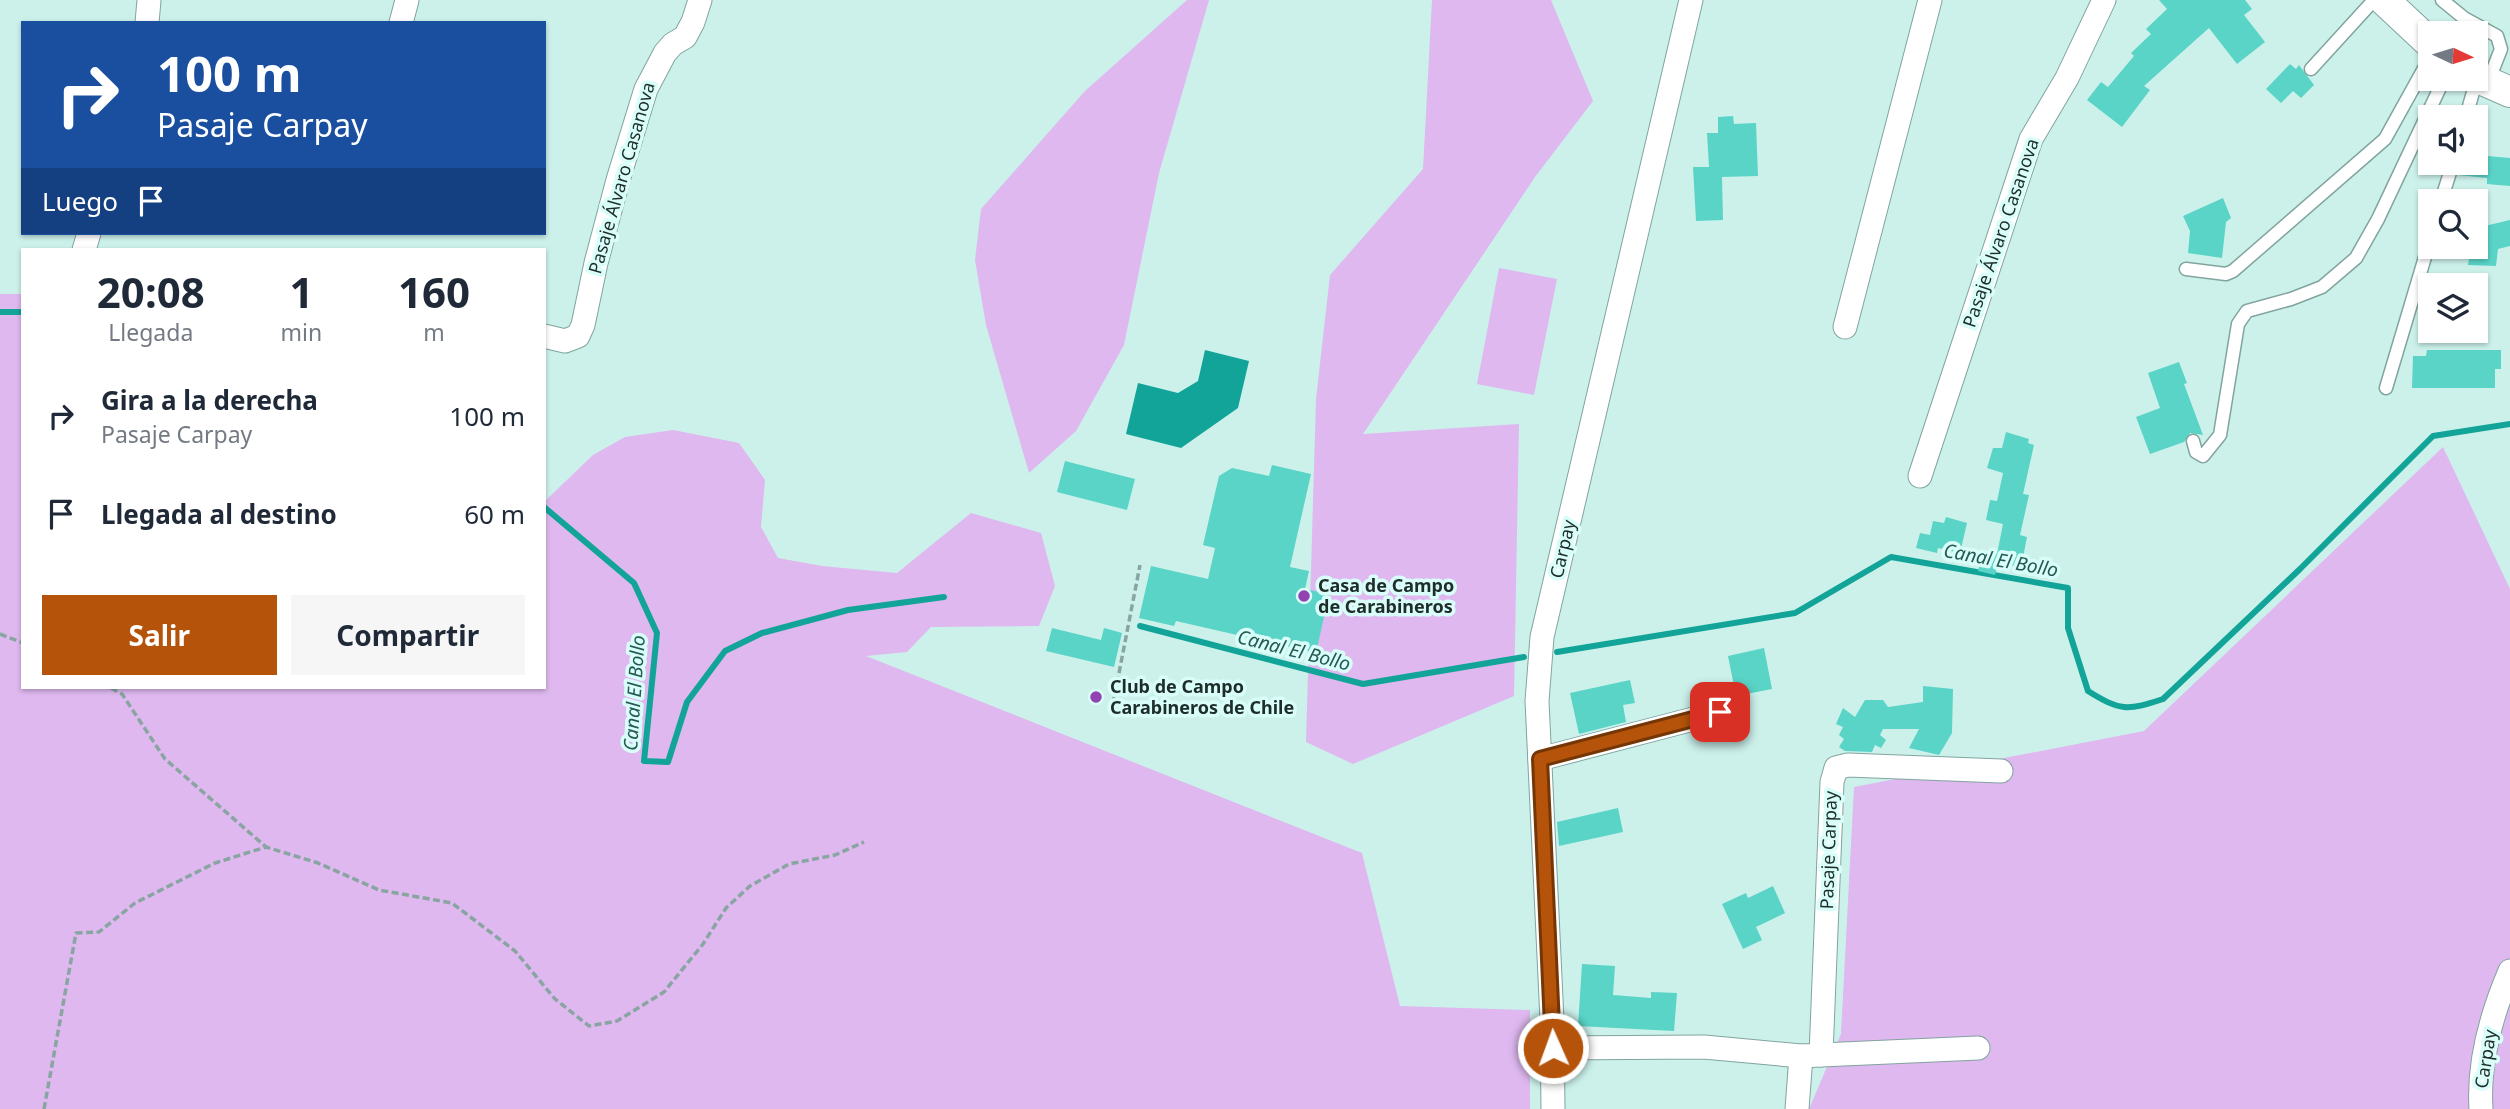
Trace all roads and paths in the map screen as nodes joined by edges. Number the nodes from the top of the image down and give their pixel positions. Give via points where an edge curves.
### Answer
1 (149, 0) edge
2 (407, 0) edge
3 (700, 0) edge
4 (1691, 0) edge
5 (1930, 0) edge
6 (2104, 0) edge
7 (2374, 0) edge
8 (2384, 0) edge
9 (2442, 0) edge
10 (147, 21) edge
11 (402, 21) edge
12 (2468, 21) edge
13 (2488, 31) edge
14 (2418, 32) edge
15 (2311, 69) dead end
16 (2418, 79) edge
17 (2488, 82) edge
18 (2438, 91) edge
19 (2424, 259) edge
20 (2186, 269) dead end
21 (1845, 327) dead end
22 (546, 337) edge
23 (2386, 388) dead end
24 (2193, 441) dead end
25 (1920, 476) dead end
26 (1140, 565) dead end
27 (0, 634) edge
28 (21, 642) edge
29 (113, 689) edge
30 (1113, 704) dead end
31 (1720, 712) dead end
32 (1540, 759) junction
33 (2001, 771) dead end
34 (864, 842) dead end
35 (266, 847) junction
36 (2510, 971) edge
37 (1553, 1048) junction
38 (1978, 1048) dead end
39 (1811, 1055) junction
40 (44, 1109) edge
41 (1553, 1109) edge
42 (1797, 1109) edge
43 (2481, 1109) edge

1 - 10 street
2 - 11 street
3 - 22 street, Pasaje Álvaro Casanova via 685,37 665,53 646,89 578,336 565,341
4 - 32 street, Carpay via 1542,637 1537,701
5 - 21 street
6 - 25 street, Pasaje Álvaro Casanova via 2067,78 2031,139
7 - 15 lane
8 - 14 street
9 - 12 lane
13 - 17 lane via 2497,36 2501,49
16 - 20 lane via 2385,139 2233,271
18 - 24 lane via 2357,258 2322,288 2242,316 2220,435 2203,456 2196,452
19 - 23 lane
26 - 30 path
27 - 28 path
29 - 35 path via 122,694 165,759
31 - 32 street
32 - 37 street, Carpay
33 - 39 street, Pasaje Carpay via 1836,768
34 - 35 path via 835,855 789,864 750,886 726,908 664,992 617,1021 589,1026 555,999 515,950 452,903 379,890 318,863
35 - 40 path via 215,863 135,903 99,932 76,933
36 - 43 street, Carpay via 2489,1031
37 - 39 street via 1704,1047
37 - 41 street, Carpay
38 - 39 street
39 - 42 street, Pasaje Carpay

